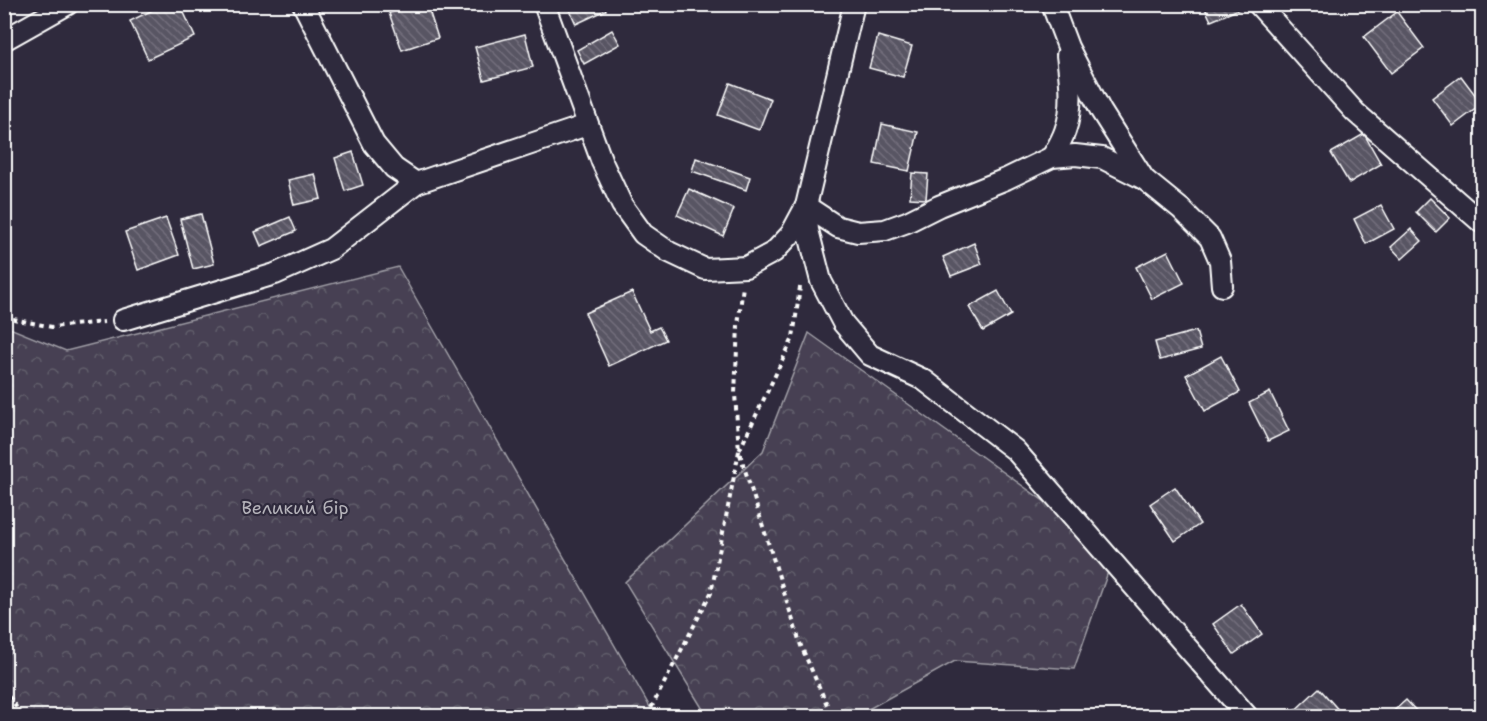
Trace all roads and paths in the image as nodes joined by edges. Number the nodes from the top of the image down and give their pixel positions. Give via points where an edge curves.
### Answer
1 (68, 4) edge
2 (303, 4) edge
3 (544, 4) edge
4 (854, 4) edge
5 (1053, 4) edge
6 (1258, 4) edge
7 (1065, 38) junction
8 (4, 40) edge
9 (587, 125) junction
10 (1052, 157) junction
11 (1144, 179) junction
12 (416, 183) junction
13 (806, 206) junction
14 (1482, 223) edge
15 (746, 267) junction
16 (800, 284) dead end
17 (1222, 286) dead end
18 (4, 317) edge
19 (123, 320) joint
20 (740, 451) junction
21 (4, 689) edge
22 (22, 717) edge
23 (647, 717) edge
24 (832, 717) edge
25 (1247, 717) edge

1 - 8 street
2 - 12 street via 374,144 394,168
3 - 9 street
4 - 13 street
5 - 7 street
6 - 14 street via 1355,112
7 - 10 street via 1070,114
7 - 11 street via 1101,111
9 - 12 street
9 - 15 street via 622,205 643,234 705,269
10 - 11 street via 1102,158
10 - 13 street via 885,230 858,232 838,227
11 - 17 street via 1210,238 1220,261
12 - 19 street via 332,249 275,274
13 - 15 street via 791,234 774,252
13 - 25 street via 821,281 843,323 863,347 870,355 924,380 1015,450
15 - 20 path via 735,394
16 - 20 path via 793,338
18 - 19 path via 52,327
20 - 23 path via 711,593
20 - 24 path via 801,646
21 - 22 path

